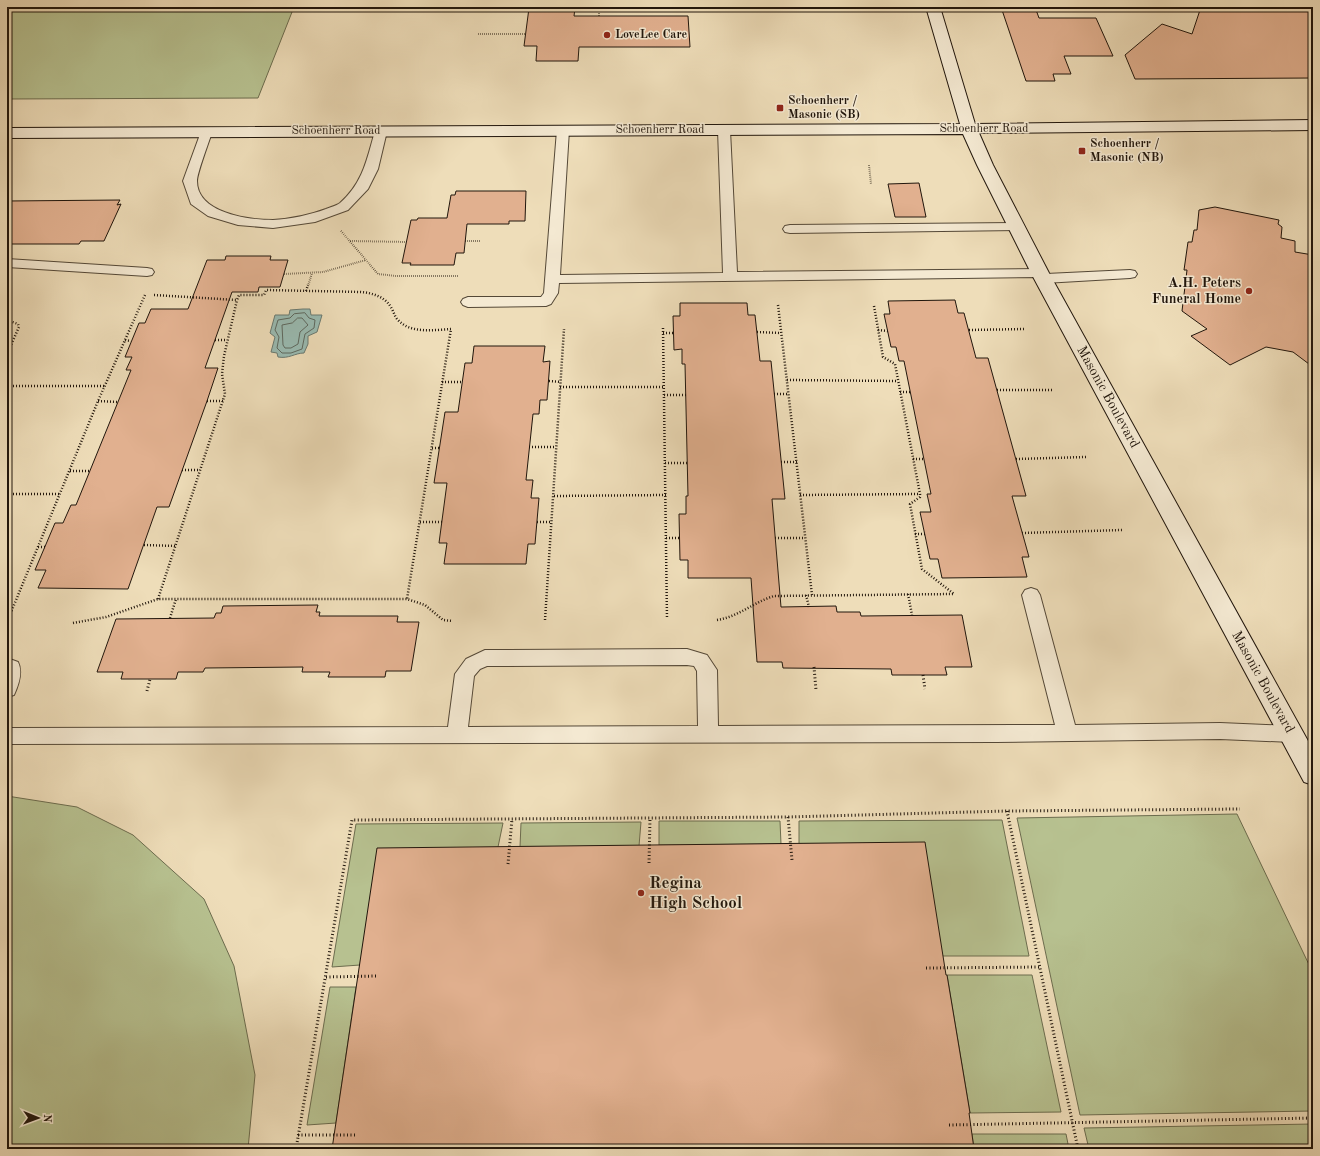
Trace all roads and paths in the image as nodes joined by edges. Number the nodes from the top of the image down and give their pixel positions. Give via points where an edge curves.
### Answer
1 (599, 7) edge
2 (933, 7) edge
3 (599, 16) dead end
4 (478, 34) dead end
5 (526, 34) dead end
6 (1313, 125) edge
7 (969, 129) junction
8 (563, 130) junction
9 (724, 130) junction
10 (381, 131) junction
11 (206, 132) junction
12 (7, 133) edge
13 (868, 165) dead end
14 (871, 184) dead end
15 (337, 226) dead end
16 (1016, 227) junction
17 (790, 229) dead end
18 (349, 241) junction
19 (465, 241) dead end
20 (480, 241) dead end
21 (406, 242) dead end
22 (366, 260) junction
23 (7, 263) edge
24 (146, 272) dead end
25 (312, 273) junction
26 (284, 274) dead end
27 (1130, 274) dead end
28 (458, 276) dead end
29 (1042, 276) junction
30 (730, 278) junction
31 (552, 279) junction
32 (306, 291) junction
33 (237, 300) junction
34 (468, 302) dead end
35 (778, 305) dead end
36 (874, 306) dead end
37 (7, 320) edge
38 (663, 328) dead end
39 (564, 329) dead end
40 (1024, 329) dead end
41 (878, 330) junction
42 (969, 330) dead end
43 (888, 331) dead end
44 (757, 332) dead end
45 (663, 333) junction
46 (674, 333) dead end
47 (781, 333) junction
48 (124, 340) junction
49 (131, 340) dead end
50 (215, 340) dead end
51 (227, 340) junction
52 (7, 354) edge
53 (787, 380) junction
54 (549, 381) dead end
55 (898, 381) junction
56 (442, 382) junction
57 (462, 382) dead end
58 (561, 382) junction
59 (7, 386) edge
60 (105, 386) junction
61 (560, 387) junction
62 (664, 387) junction
63 (996, 390) dead end
64 (1053, 390) dead end
65 (900, 392) junction
66 (911, 392) dead end
67 (774, 394) dead end
68 (789, 394) junction
69 (664, 395) junction
70 (686, 395) dead end
71 (98, 401) junction
72 (207, 401) dead end
73 (223, 401) junction
74 (118, 402) dead end
75 (529, 447) dead end
76 (556, 447) junction
77 (432, 448) junction
78 (439, 448) dead end
79 (1086, 457) dead end
80 (913, 459) junction
81 (924, 459) dead end
82 (1016, 459) dead end
83 (781, 462) dead end
84 (796, 462) junction
85 (665, 463) junction
86 (688, 463) dead end
87 (182, 470) dead end
88 (200, 470) junction
89 (70, 471) junction
90 (90, 471) dead end
91 (7, 494) edge
92 (60, 494) junction
93 (920, 494) junction
94 (666, 495) junction
95 (800, 495) junction
96 (554, 496) junction
97 (420, 522) junction
98 (442, 522) dead end
99 (537, 522) dead end
100 (552, 522) junction
101 (1122, 530) dead end
102 (1022, 533) dead end
103 (916, 534) junction
104 (925, 534) dead end
105 (666, 538) junction
106 (680, 538) dead end
107 (775, 538) dead end
108 (805, 538) junction
109 (144, 545) dead end
110 (176, 546) junction
111 (38, 547) junction
112 (45, 547) dead end
113 (908, 594) junction
114 (806, 595) junction
115 (812, 595) junction
116 (1031, 595) dead end
117 (158, 599) junction
118 (176, 599) junction
119 (407, 599) junction
120 (808, 607) dead end
121 (912, 615) dead end
122 (170, 618) dead end
123 (668, 619) dead end
124 (545, 620) dead end
125 (717, 620) dead end
126 (453, 621) dead end
127 (7, 622) edge
128 (73, 623) dead end
129 (7, 666) edge
130 (814, 667) dead end
131 (923, 675) dead end
132 (150, 679) dead end
133 (7, 689) edge
134 (925, 689) dead end
135 (816, 690) dead end
136 (147, 691) dead end
137 (1067, 733) junction
138 (708, 734) junction
139 (1292, 734) junction
140 (458, 735) junction
141 (7, 736) edge
142 (1313, 774) edge
143 (1240, 809) dead end
144 (1007, 811) junction
145 (788, 817) junction
146 (512, 819) junction
147 (650, 819) junction
148 (792, 860) dead end
149 (649, 863) dead end
150 (508, 864) dead end
151 (1040, 967) junction
152 (926, 968) dead end
153 (377, 976) dead end
154 (326, 977) junction
155 (1313, 1118) edge
156 (1073, 1122) junction
157 (949, 1125) dead end
158 (298, 1135) junction
159 (355, 1135) dead end
160 (296, 1149) edge
161 (1078, 1149) edge

1 - 3 path
2 - 7 main road, Masonic Boulevard
4 - 5 path
6 - 7 main road, Schoenherr Road
7 - 9 main road, Schoenherr Road
7 - 16 main road, Masonic Boulevard
8 - 9 main road, Schoenherr Road
8 - 10 main road, Schoenherr Road
8 - 31 lane
9 - 30 lane
10 - 11 main road, Schoenherr Road
10 - 11 lane via 371,169 361,189 343,207 314,218 273,224 243,222 214,213 196,201 190,180
11 - 12 main road, Schoenherr Road
13 - 14 path
15 - 18 path
16 - 17 lane
16 - 29 main road, Masonic Boulevard
18 - 21 path
18 - 22 path
19 - 20 path
22 - 25 path
22 - 28 path via 375,271 383,275
23 - 24 lane
25 - 26 path
25 - 32 path
27 - 29 lane
29 - 30 lane
29 - 139 main road, Masonic Boulevard
30 - 31 lane
31 - 34 lane via 551,293 546,301
32 - 33 path via 266,290 264,295 239,295
32 - 56 path via 370,293 387,302 398,320 406,325 425,330 451,329
33 - 48 path via 143,295
33 - 51 path
35 - 47 path
36 - 41 path
37 - 52 path via 18,324 19,327
38 - 45 path
39 - 58 path
40 - 42 path
41 - 43 path
41 - 55 path via 883,357 895,364
44 - 47 path
45 - 46 path
45 - 62 path
47 - 53 path
48 - 49 path
48 - 60 path
50 - 51 path
51 - 73 path via 222,374 225,394
53 - 55 path
53 - 68 path
54 - 58 path
55 - 65 path
56 - 57 path
56 - 77 path
58 - 61 path
59 - 60 path
60 - 71 path
61 - 62 path
61 - 76 path
62 - 69 path
63 - 64 path
65 - 66 path
65 - 80 path
67 - 68 path
68 - 84 path
69 - 70 path
69 - 85 path
71 - 74 path
71 - 89 path
72 - 73 path
73 - 88 path
75 - 76 path
76 - 96 path
77 - 78 path
77 - 97 path
79 - 82 path
80 - 81 path
80 - 93 path
83 - 84 path
84 - 95 path
85 - 86 path
85 - 94 path
87 - 88 path
88 - 110 path
89 - 90 path
89 - 92 path
91 - 92 path
92 - 111 path
93 - 95 path
93 - 103 path via 920,497 910,504
94 - 96 path
94 - 105 path
95 - 108 path
96 - 100 path
97 - 98 path
97 - 119 path
99 - 100 path
100 - 124 path
101 - 102 path
103 - 104 path
103 - 113 path via 922,569 954,594
105 - 106 path
105 - 123 path
107 - 108 path
108 - 115 path
109 - 110 path
110 - 117 path
111 - 112 path
111 - 127 path
113 - 115 path
113 - 121 path
114 - 115 path
114 - 120 path
114 - 125 path via 765,598 728,618
116 - 137 lane
117 - 118 path
117 - 128 path via 96,619
118 - 119 path
118 - 122 path
119 - 126 path via 420,602 443,620
129 - 133 lane via 12,668
130 - 135 path
131 - 134 path
132 - 136 path
137 - 138 lane
137 - 139 lane via 1220,731
138 - 140 lane
138 - 140 lane via 707,670 700,660 679,657 485,658 473,664 465,674
139 - 142 main road, Masonic Boulevard
140 - 141 lane
143 - 144 path
144 - 145 path
144 - 151 path
145 - 147 path
145 - 148 path
146 - 147 path
146 - 150 path
146 - 154 path via 352,820
147 - 149 path
151 - 152 path
151 - 156 path
153 - 154 path
154 - 158 path
155 - 156 path
156 - 157 path
156 - 161 path
158 - 159 path
158 - 160 path

